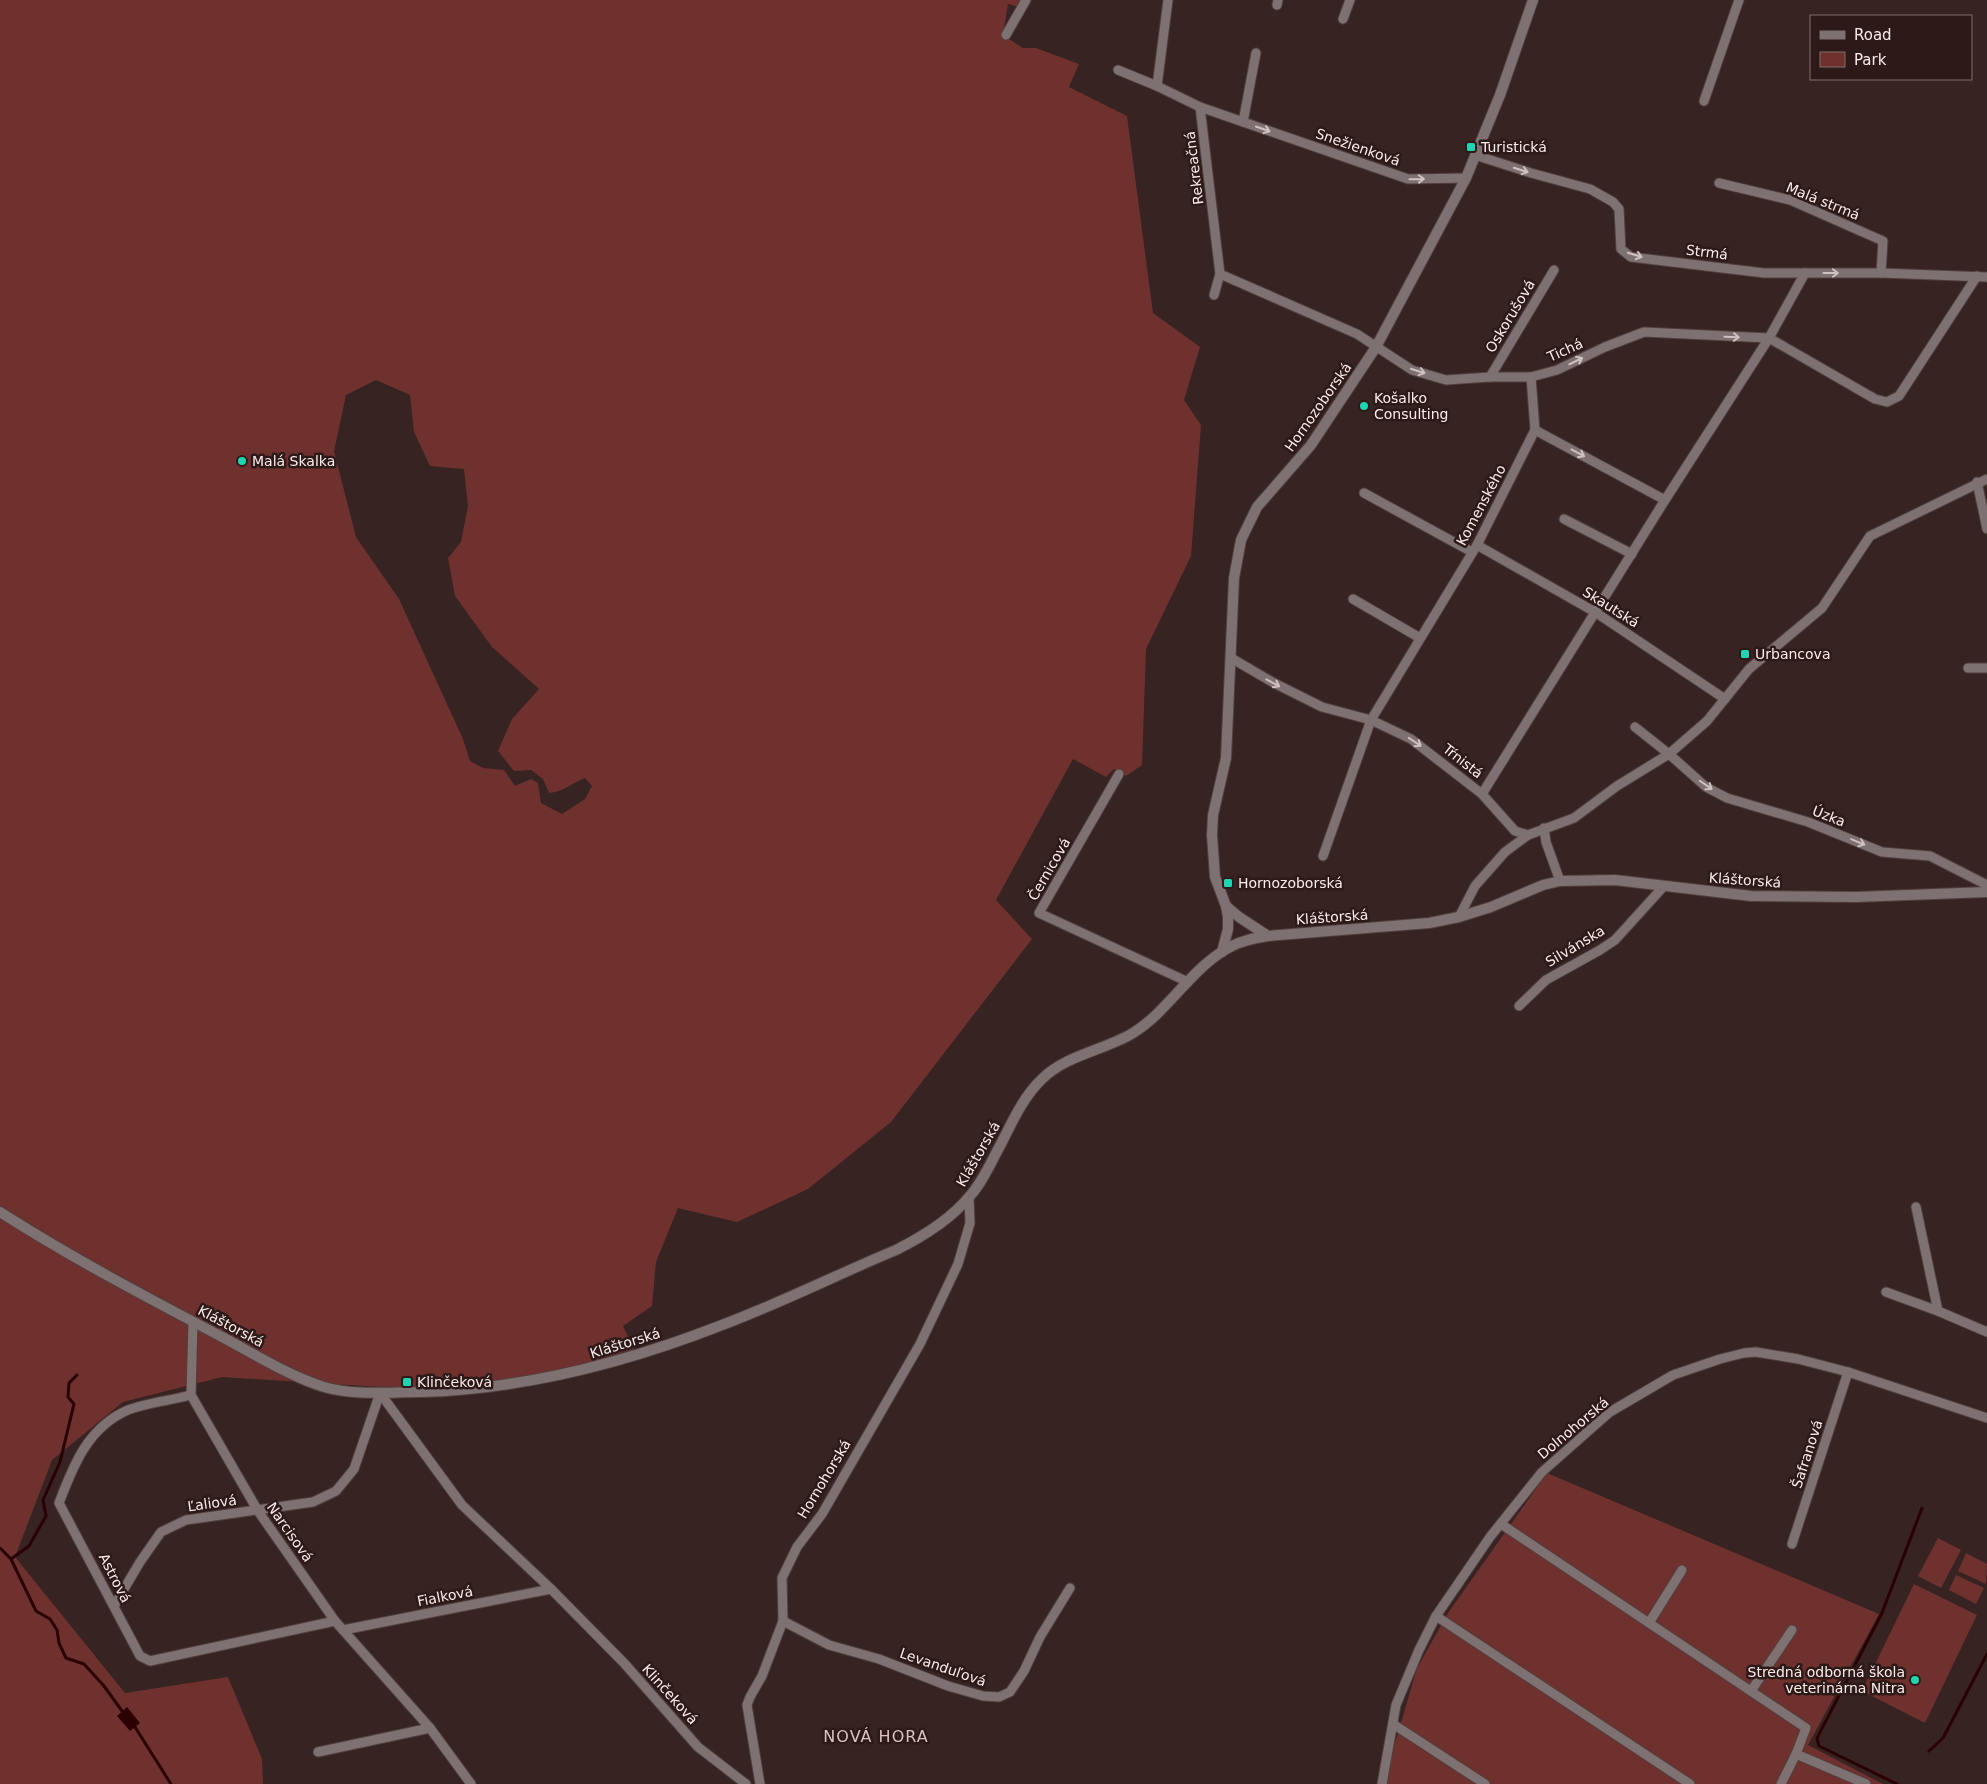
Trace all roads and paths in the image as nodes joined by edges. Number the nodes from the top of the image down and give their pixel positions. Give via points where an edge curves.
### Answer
1 (1026, 0) edge
2 (1168, 0) edge
3 (1350, 0) edge
4 (1533, 0) edge
5 (1739, 0) edge
6 (1343, 19) dead end
7 (1006, 35) dead end
8 (1256, 52) dead end
9 (1118, 70) dead end
10 (1157, 86) junction
11 (1704, 101) dead end
12 (1200, 107) junction
13 (1243, 122) junction
14 (1475, 156) junction
15 (1466, 178) junction
16 (1720, 183) dead end
17 (1554, 270) dead end
18 (1805, 273) junction
19 (1881, 273) junction
20 (1220, 274) junction
21 (1977, 276) junction
22 (1987, 278) edge
23 (1214, 295) dead end
24 (1769, 338) junction
25 (1376, 347) junction
26 (1490, 376) junction
27 (1531, 377) junction
28 (1535, 430) junction
29 (1987, 479) edge
30 (1977, 482) junction
31 (1364, 492) dead end
32 (1665, 500) junction
33 (1564, 519) dead end
34 (1987, 529) edge
35 (1474, 549) junction
36 (1632, 554) junction
37 (1353, 599) dead end
38 (1595, 612) junction
39 (1420, 638) junction
40 (1231, 658) junction
41 (1968, 668) dead end
42 (1987, 668) edge
43 (1725, 699) junction
44 (1371, 720) junction
45 (1635, 728) dead end
46 (1669, 754) junction
47 (1119, 774) dead end
48 (1482, 794) junction
49 (1544, 828) junction
50 (1528, 834) junction
51 (1323, 856) dead end
52 (1560, 881) junction
53 (1987, 885) edge
54 (1664, 886) junction
55 (1987, 892) edge
56 (1226, 906) junction
57 (1459, 917) junction
58 (1268, 936) junction
59 (1222, 952) junction
60 (1188, 982) junction
61 (1518, 1006) dead end
62 (969, 1198) junction
63 (1916, 1207) dead end
64 (0, 1212) edge
65 (1886, 1292) dead end
66 (1938, 1311) junction
67 (193, 1322) junction
68 (1987, 1332) edge
69 (1848, 1372) junction
70 (380, 1393) junction
71 (191, 1395) junction
72 (1987, 1418) edge
73 (258, 1511) junction
74 (1501, 1524) junction
75 (1792, 1544) dead end
76 (1682, 1570) dead end
77 (1070, 1588) dead end
78 (551, 1589) junction
79 (114, 1606) junction
80 (1436, 1616) junction
81 (335, 1621) junction
82 (783, 1621) junction
83 (1649, 1623) junction
84 (343, 1630) junction
85 (1792, 1630) dead end
86 (1750, 1691) junction
87 (1393, 1724) junction
88 (430, 1728) junction
89 (318, 1752) dead end
90 (1796, 1754) junction
91 (471, 1784) edge
92 (746, 1784) edge
93 (760, 1784) edge
94 (1382, 1784) edge
95 (1485, 1784) edge
96 (1690, 1784) edge
97 (1781, 1784) edge
98 (1866, 1784) edge

1 - 7 street
2 - 10 street
3 - 6 street
4 - 14 street, Hornozoborská
5 - 11 street
8 - 13 street
9 - 10 street
10 - 12 street
12 - 13 street, Snežienková
12 - 20 street, Rekreačná
13 -> 15 street, Snežienková via 1408,179
14 - 15 street, Hornozoborská
14 -> 18 street, Strmá via 1590,189 1613,202 1619,209 1621,249 1631,256 1764,273
15 - 25 street, Hornozoborská
16 - 19 street, Malá strmá via 1790,200 1884,241
17 - 26 street, Oskorušová
18 -> 19 street, Strmá
18 - 24 street
19 - 21 street, Strmá
20 - 23 street, Rekreačná
20 - 25 street via 1356,334
21 - 22 street, Strmá
21 - 24 street via 1899,396 1887,402 1875,399
27 -> 24 street, Tichá via 1557,370 1644,332
24 - 32 street
25 -> 26 street, Tichá via 1412,370 1446,380
25 - 40 street, Hornozoborská via 1311,445 1257,507 1241,540 1234,578
26 - 27 street, Tichá
27 - 28 street
28 -> 32 street
28 - 35 street, Komenského
29 - 30 street
30 - 34 street
30 - 43 street via 1870,536 1822,608 1748,669
31 - 35 street, Skautská
32 - 36 street
33 - 36 street
35 - 38 street, Skautská
35 - 39 street, Komenského
36 - 38 street
37 - 39 street
38 - 43 street, Skautská
38 - 48 street
39 - 44 street, Komenského
40 -> 44 street, Tŕnistá via 1322,707
40 - 56 street, Hornozoborská via 1226,758 1213,815 1212,835 1215,877
41 - 42 street
43 - 46 street via 1707,721
44 -> 48 street, Tŕnistá via 1411,739
44 - 51 street
45 - 46 street, Úzka
46 - 49 street via 1617,786 1574,818
46 -> 53 street, Úzka via 1706,787 1727,798 1808,822 1882,852 1930,856
47 - 60 street, Černicová via 1039,913
48 - 50 street, Tŕnistá via 1515,831
49 - 50 street
49 - 52 street
50 - 57 street via 1505,852 1475,886
52 - 54 street, Kláštorská via 1615,880
52 - 57 street, Kláštorská
54 - 55 street, Kláštorská via 1751,896 1798,897
54 - 61 street, Silvánska via 1615,940 1546,980
56 - 58 street
56 - 59 street, Hornozoborská via 1228,929
57 - 58 street, Kláštorská via 1414,925
58 - 59 street, Kláštorská via 1242,941
59 - 60 street, Kláštorská
60 - 62 street, Kláštorská via 1135,1032 1065,1064 1042,1079 1025,1100
62 - 70 street, Kláštorská via 939,1225 896,1250 722,1325 605,1365 522,1383
62 - 82 street, Hornohorská via 970,1223 958,1264 920,1344 822,1514 797,1547 782,1578
63 - 66 street
64 - 67 street, Kláštorská via 56,1247
65 - 66 street
66 - 68 street
67 - 70 street, Kláštorská via 324,1387 354,1393
67 - 71 street
69 - 72 street, Dolnohorská
69 - 74 street, Dolnohorská via 1756,1352 1725,1357 1672,1375 1610,1412 1542,1472
69 - 75 street, Šafranová
70 - 73 street, Ľaliová via 354,1469 336,1491 313,1502
70 - 78 street, Klinčeková via 462,1505
71 - 73 street, Narcisová
71 - 79 street, Astrová via 128,1410 104,1425 84,1446 59,1503
73 - 79 street, Ľaliová via 186,1520 161,1532
73 - 81 street, Narcisová
74 - 80 street, Dolnohorská
74 - 83 street
76 - 83 street
77 - 82 street, Levanduľová via 1024,1671 1010,1692 999,1697 948,1686 880,1659 829,1644
78 - 84 street, Fialková
78 - 92 street, Klinčeková via 624,1663 698,1747
79 - 81 street, Astrová via 140,1656 150,1661
80 - 87 street, Dolnohorská via 1396,1705
80 - 96 street
81 - 84 street, Narcisová
82 - 93 street, Hornohorská via 747,1705
83 - 86 street
84 - 88 street, Narcisová
85 - 86 street
86 - 90 street via 1806,1728
87 - 94 street, Dolnohorská
87 - 95 street
88 - 89 street
88 - 91 street, Narcisová
90 - 97 street
90 - 98 street

